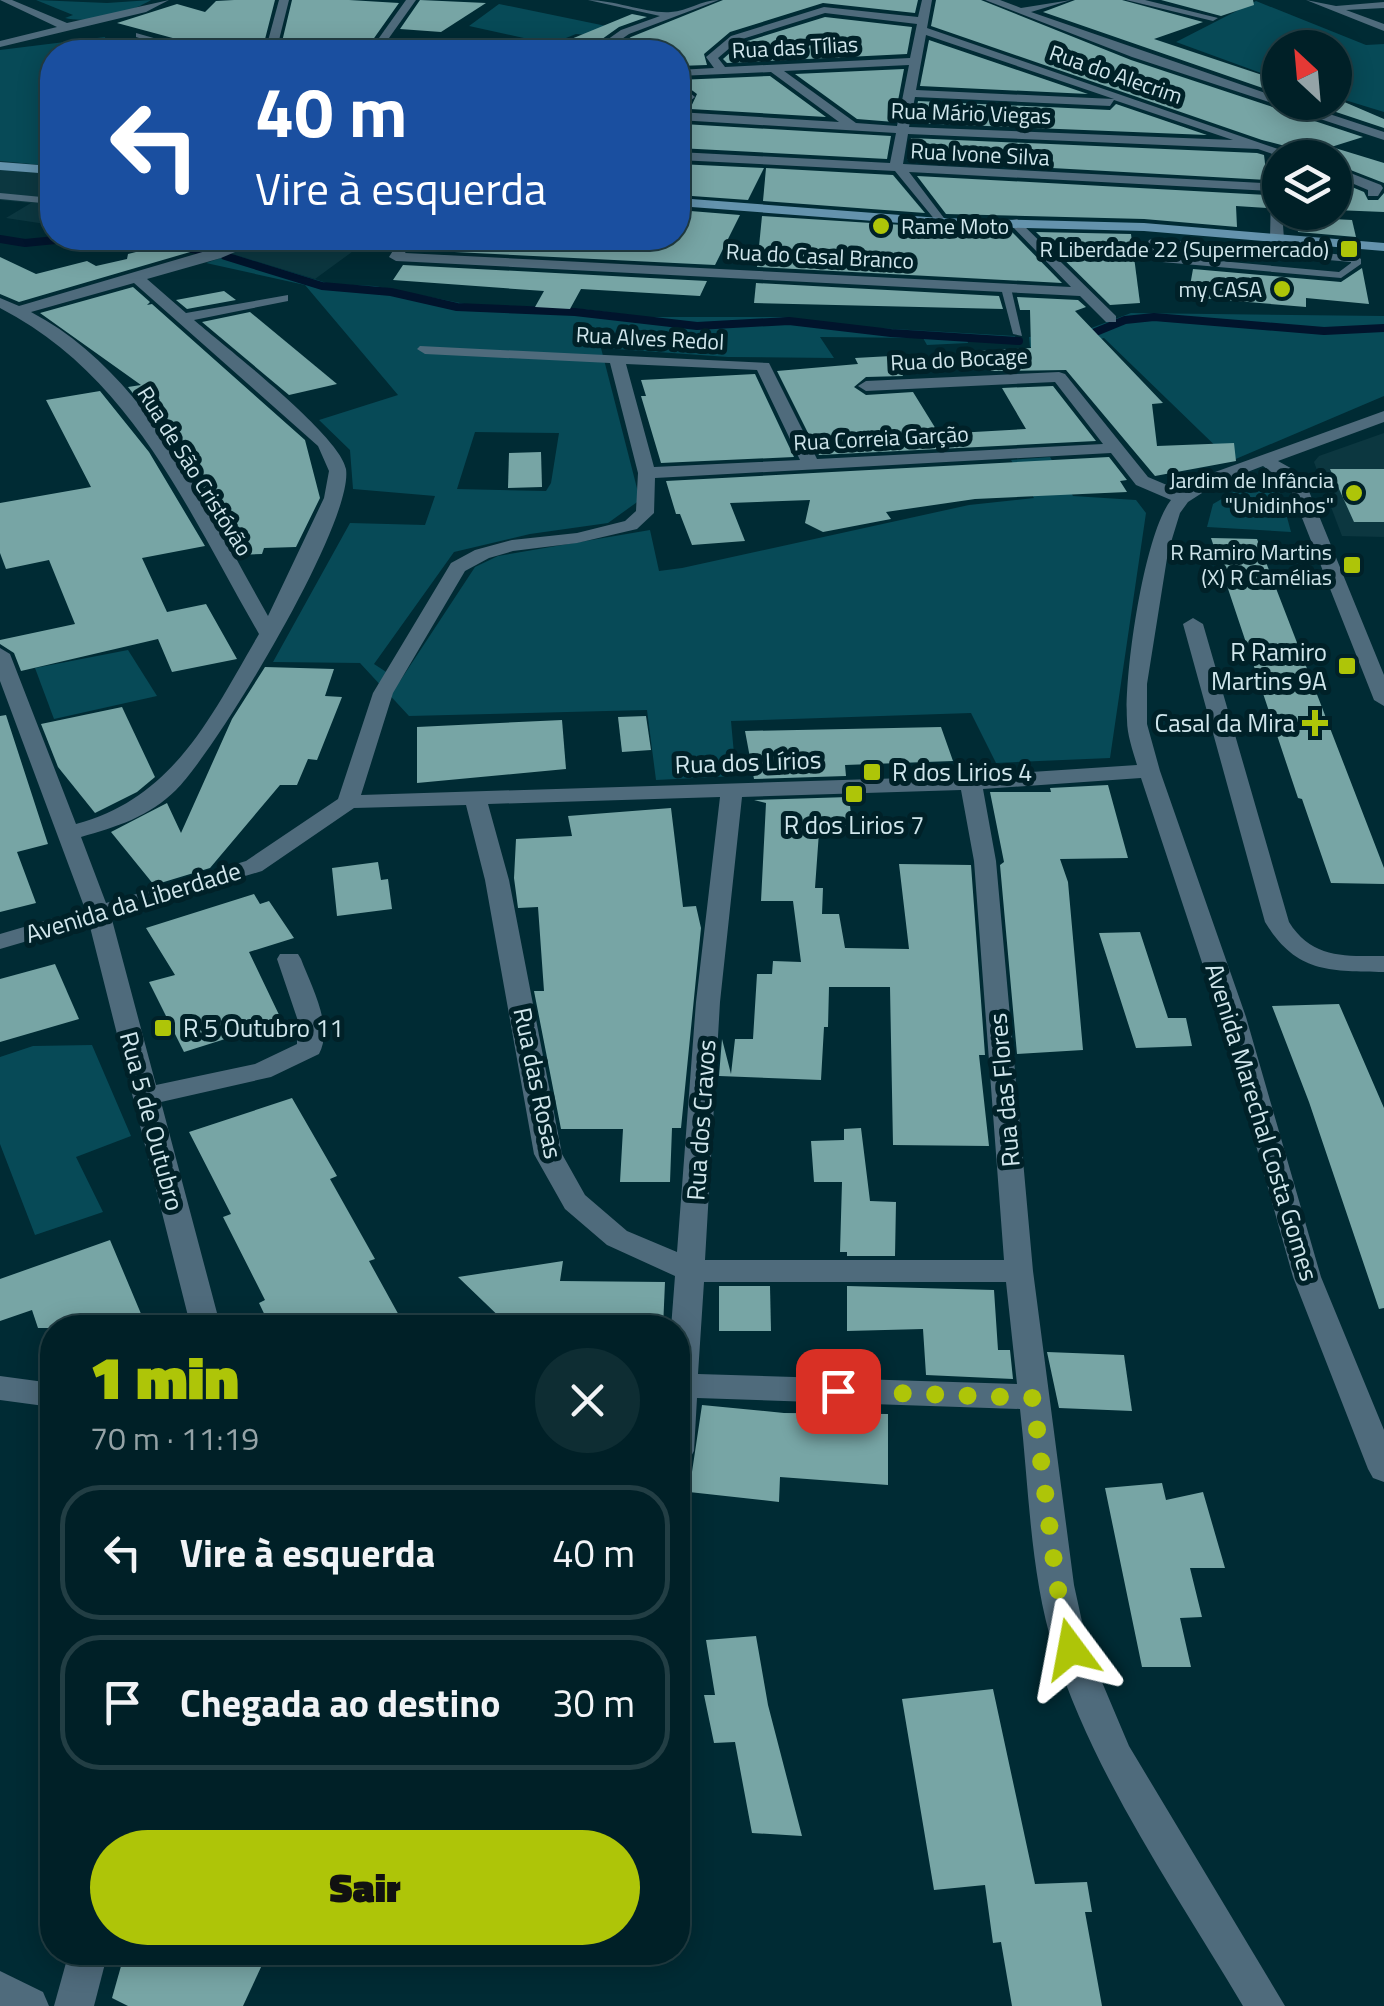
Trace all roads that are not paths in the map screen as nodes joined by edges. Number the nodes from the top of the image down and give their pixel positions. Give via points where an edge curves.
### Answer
1 (2, 0) edge
2 (164, 0) edge
3 (284, 0) edge
4 (411, 0) edge
5 (593, 0) edge
6 (652, 0) edge
7 (714, 0) edge
8 (927, 0) edge
9 (990, 0) edge
10 (1066, 0) edge
11 (1311, 0) edge
12 (1140, 1) edge
13 (1384, 6) edge
14 (631, 8) junction
15 (1331, 8) junction
16 (1022, 12) junction
17 (672, 16) junction
18 (797, 18) junction
19 (1213, 18) dead end
20 (921, 25) junction
21 (66, 27) junction
22 (1384, 28) edge
23 (813, 29) dead end
24 (140, 36) dead end
25 (154, 40) edge
26 (274, 40) edge
27 (383, 40) edge
28 (613, 40) edge
29 (0, 44) edge
30 (914, 61) junction
31 (772, 68) junction
32 (720, 70) junction
33 (690, 72) edge
34 (909, 94) junction
35 (1140, 104) junction
36 (690, 117) edge
37 (853, 128) junction
38 (901, 130) junction
39 (1384, 136) edge
40 (1262, 144) joint
41 (690, 157) edge
42 (0, 166) edge
43 (40, 169) edge
44 (898, 170) junction
45 (1352, 176) edge
46 (1262, 187) edge
47 (1352, 192) edge
48 (1379, 193) edge
49 (0, 196) edge
50 (40, 200) edge
51 (690, 203) edge
52 (940, 222) junction
53 (1017, 223) junction
54 (1277, 230) edge
55 (1276, 246) junction
56 (1384, 246) edge
57 (229, 250) edge
58 (400, 250) edge
59 (136, 278) junction
60 (1006, 288) junction
61 (1084, 292) junction
62 (284, 298) dead end
63 (0, 302) edge
64 (21, 310) junction
65 (183, 318) junction
66 (1111, 319) dead end
67 (1018, 334) dead end
68 (425, 349) dead end
69 (617, 359) junction
70 (866, 386) dead end
71 (1384, 420) edge
72 (1116, 448) junction
73 (1264, 460) junction
74 (811, 465) junction
75 (647, 473) junction
76 (1182, 498) junction
77 (1193, 624) dead end
78 (268, 633) junction
79 (0, 654) edge
80 (1384, 700) edge
81 (1149, 771) junction
82 (971, 783) junction
83 (732, 790) junction
84 (476, 799) junction
85 (348, 802) junction
86 (68, 833) junction
87 (99, 914) junction
88 (0, 942) edge
89 (289, 959) dead end
90 (1384, 964) edge
91 (145, 1096) junction
92 (692, 1271) junction
93 (1019, 1271) junction
94 (203, 1315) edge
95 (689, 1315) edge
96 (690, 1386) edge
97 (0, 1388) edge
98 (40, 1393) edge
99 (1033, 1398) junction
100 (1384, 1469) edge
101 (85, 1965) edge
102 (0, 1992) edge
103 (29, 2006) edge
104 (74, 2006) edge
105 (1265, 2006) edge

1 - 21 street
2 - 21 street
3 - 26 street
4 - 27 street
5 - 14 street
6 - 14 street
7 - 17 street
8 - 20 street
9 - 16 street
10 - 16 street
11 - 15 street
12 - 19 street
13 - 15 street
14 - 17 street
15 - 22 street
16 - 39 street
17 - 28 street
18 - 20 street, Rua do Alecrim via 842,9
18 - 23 street
18 - 32 street, Rua do Alecrim via 715,51
20 - 30 street
20 - 35 street, Rua do Alecrim
21 - 29 street
24 - 25 street
30 - 31 street, Rua das Tílias
30 - 34 street
31 - 32 street, Rua das Tílias
31 - 37 street
32 - 33 street, Rua das Tílias
34 - 35 street
34 - 38 street
35 - 40 street, Rua do Alecrim
36 - 37 street, Rua Mário Viegas
37 - 38 street, Rua Mário Viegas
38 - 40 street, Rua Mário Viegas
38 - 44 street
41 - 44 street, Rua Ivone Silva
42 - 43 main road
44 - 46 street, Rua Ivone Silva
44 - 52 street
45 - 48 street
47 - 48 street
49 - 50 lane
51 - 52 main road
52 - 53 main road
53 - 55 main road via 1144,227
53 - 61 street
54 - 55 street
55 - 55 lane via 1152,242 1150,248 1162,259 1341,275 1356,264
55 - 56 main road
57 - 59 street
58 - 60 street, Rua do Casal Branco via 396,257
59 - 64 street
59 - 65 street
60 - 61 street, Rua do Casal Branco
60 - 67 lane
61 - 66 street
62 - 65 street
63 - 64 street, Rua de São Cristóvão
64 - 78 street, Rua de São Cristóvão via 73,343 134,409
65 - 78 street via 325,443 338,469 328,512
68 - 69 street, Rua Alves Redol
69 - 74 street, Rua Alves Redol via 762,366
69 - 75 street
70 - 72 street, Rua do Bocage via 1059,378
71 - 73 street
72 - 74 street, Rua Correia Garção
72 - 76 street, Rua do Bocage via 1147,485
73 - 76 street
73 - 80 street via 1298,484
74 - 75 street, Rua Correia Garção
75 - 85 street via 645,512 631,525 512,546 458,567 384,693
76 - 81 street, Avenida Marechal Costa Gomes via 1160,552 1140,656 1138,724
77 - 90 street via 1286,941 1315,960
78 - 86 street via 233,699 171,783 127,818
79 - 86 street, Rua 5 de Outubro
81 - 82 street, Rua dos Lírios
81 - 100 street, Avenida Marechal Costa Gomes via 1232,1018 1306,1277
82 - 83 street, Rua dos Lírios
82 - 93 street, Rua das Flores via 985,861
83 - 84 street, Rua dos Lírios
83 - 92 street, Rua dos Cravos via 708,1002
84 - 85 street, Rua dos Lírios
84 - 92 street, Rua das Rosas via 548,1154 575,1202 617,1238
85 - 87 street, Avenida da Liberdade via 254,866
86 - 87 street, Rua 5 de Outubro
87 - 88 street, Avenida da Liberdade
87 - 91 street, Rua 5 de Outubro
89 - 91 street via 310,1018 310,1048 262,1072
91 - 94 street, Rua 5 de Outubro
92 - 93 street, Rua das Rosas
92 - 95 street, Rua dos Cravos
93 - 99 street, Rua das Flores
96 - 99 street
97 - 98 street
99 - 105 street, Rua das Flores via 1057,1585 1096,1717 1175,1862
101 - 104 street
102 - 103 street

